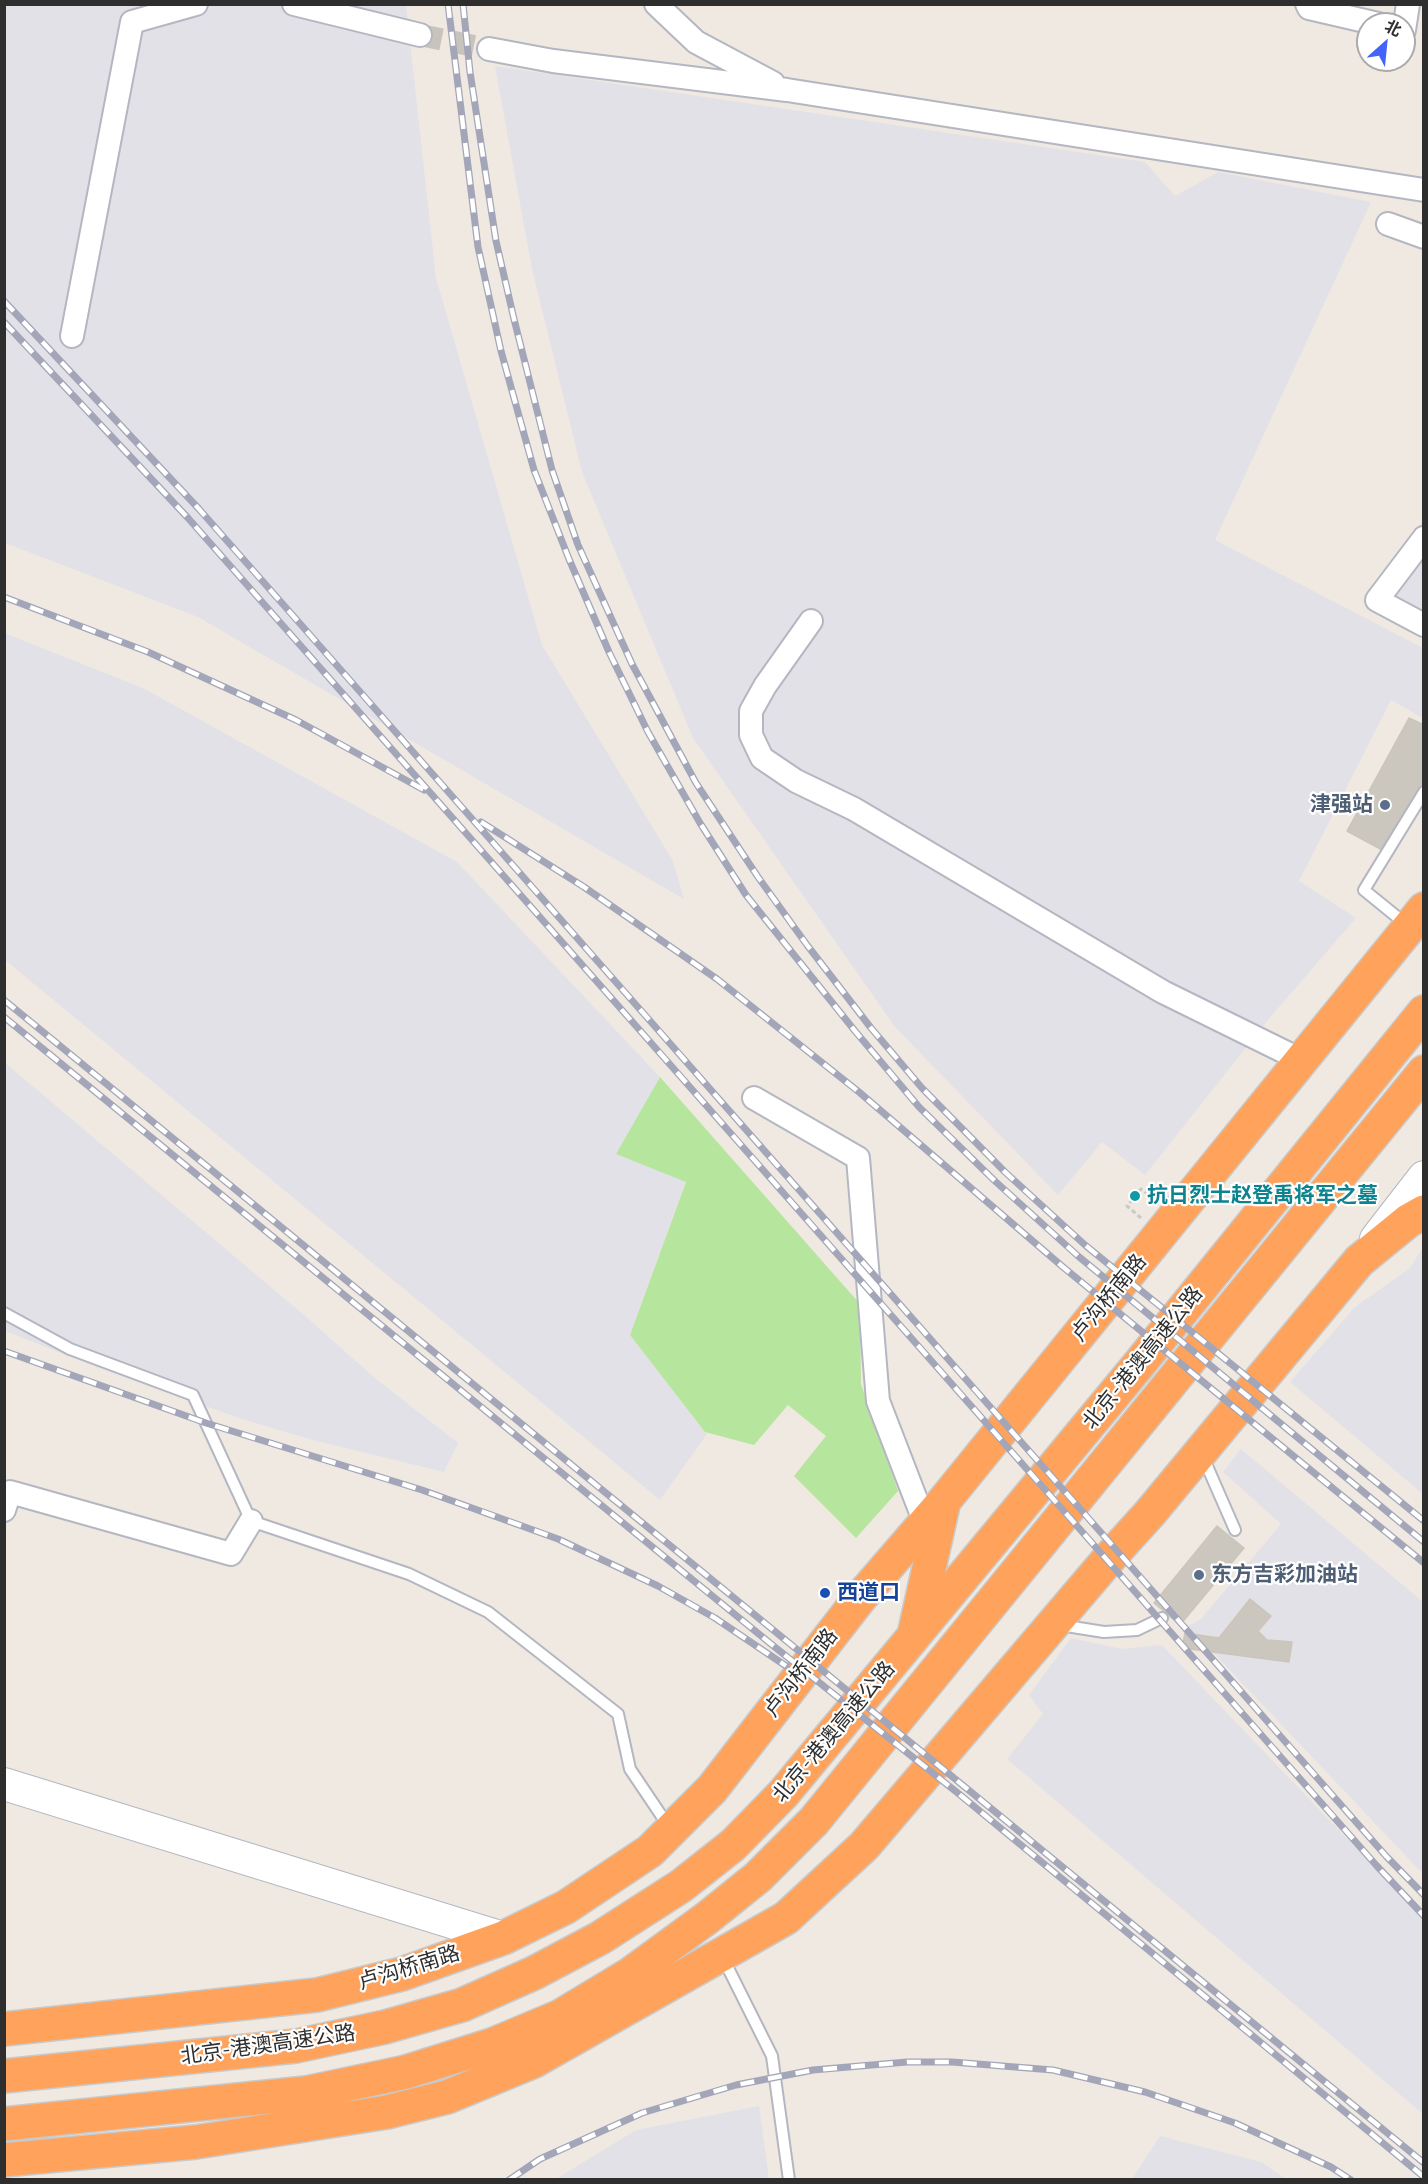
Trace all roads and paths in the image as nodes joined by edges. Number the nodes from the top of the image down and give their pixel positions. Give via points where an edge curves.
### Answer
1 (196, 4) edge
2 (294, 4) edge
3 (656, 4) edge
4 (1307, 4) edge
5 (1356, 19) edge
6 (420, 35) tunnel mouth
7 (489, 49) tunnel mouth
8 (787, 90) junction
9 (1424, 190) edge
10 (1388, 224) dead end
11 (1424, 237) edge
12 (72, 336) dead end
13 (1424, 538) edge
14 (811, 621) dead end
15 (1424, 625) edge
16 (1424, 792) edge
17 (1416, 918) edge
18 (1424, 1012) edge
19 (1301, 1060) junction
20 (1424, 1072) edge
21 (754, 1098) dead end
22 (1424, 1177) edge
23 (1157, 1201) dead end
24 (1424, 1212) edge
25 (1142, 1219) dead end
26 (1359, 1261) junction
27 (4, 1313) edge
28 (1197, 1456) junction
29 (4, 1510) edge
30 (934, 1512) junction
31 (251, 1521) junction
32 (1235, 1530) dead end
33 (1162, 1618) dead end
34 (1054, 1623) junction
35 (914, 1637) junction
36 (4, 1784) edge
37 (671, 1830) junction
38 (786, 1918) junction
39 (503, 1938) junction
40 (721, 1955) junction
41 (629, 1975) junction
42 (4, 2029) edge
43 (4, 2076) edge
44 (4, 2124) edge
45 (4, 2160) edge
46 (789, 2180) edge

1 - 12 street via 132,22
2 - 6 street
3 - 8 street via 696,42
4 - 5 street via 1309,8
7 - 8 street via 553,61
8 - 9 street
10 - 11 street
13 - 15 street via 1377,600
14 - 19 street via 751,711 751,735 762,758 1163,992
16 - 17 lane via 1364,890
17 - 19 highway, 卢沟桥南路
18 - 35 highway, 北京-港澳高速公路
19 - 30 highway, 卢沟桥南路
20 - 41 highway, 北京-港澳高速公路 via 814,1821 758,1877
21 - 30 street via 858,1158 878,1401
22 - 26 street
23 - 25 path via 1141,1189 1127,1206
24 - 26 highway
26 - 28 highway
27 - 31 lane via 70,1349 193,1395
28 - 32 lane via 1207,1466
28 - 34 highway
29 - 31 street via 10,1492 231,1554
30 - 35 highway
30 - 37 highway, 卢沟桥南路 via 860,1598 712,1789
31 - 37 lane via 409,1574 488,1612 618,1714 630,1769
33 - 34 lane via 1137,1630 1104,1632
34 - 38 highway via 864,1846
35 - 43 highway, 北京-港澳高速公路 via 783,1794 733,1845 630,1919 534,1973 462,2005 296,2046
36 - 39 street
37 - 39 highway, 卢沟桥南路 via 650,1851 566,1908
38 - 40 highway
38 - 41 highway
39 - 42 highway, 卢沟桥南路 via 402,1974 317,1995
40 - 45 highway via 534,2061 447,2097 387,2112 196,2142
40 - 46 lane via 772,2056
41 - 44 highway, 北京-港澳高速公路 via 561,2016 492,2046 406,2072 306,2093

